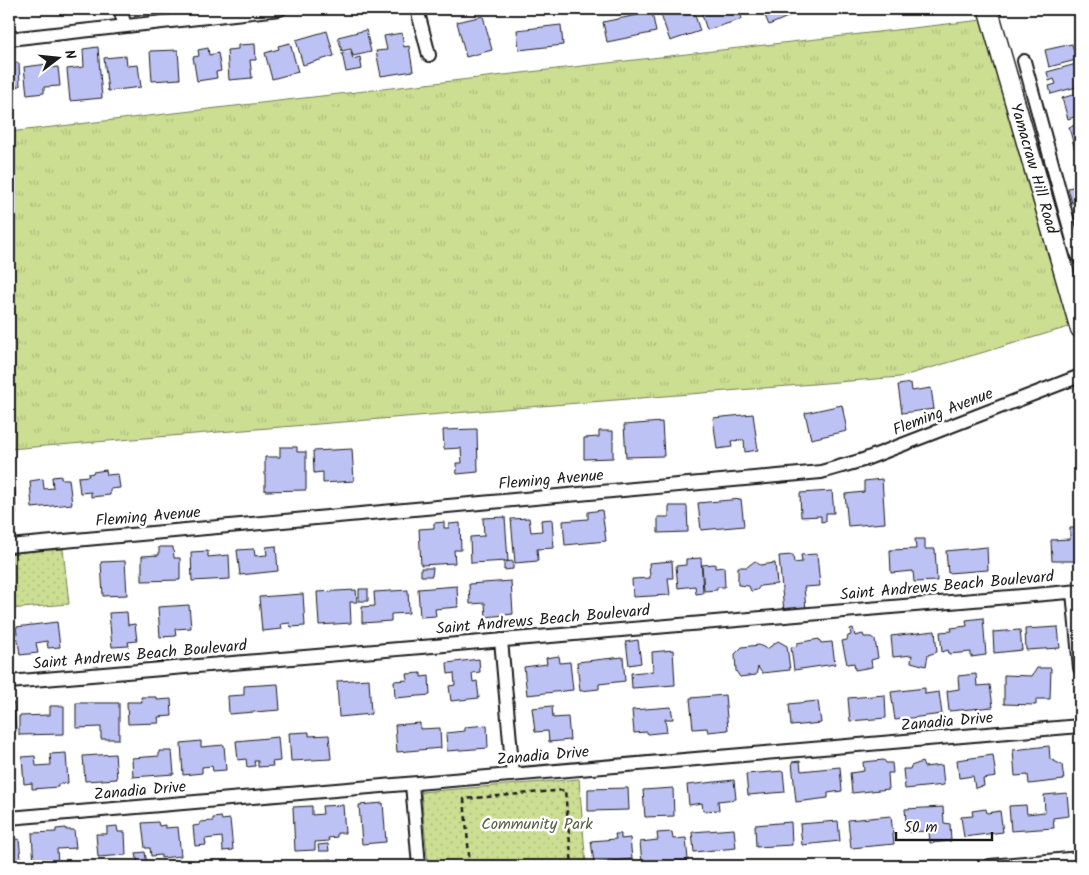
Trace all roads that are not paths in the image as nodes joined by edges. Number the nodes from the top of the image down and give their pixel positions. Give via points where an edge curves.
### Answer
1 (120, 9) edge
2 (273, 9) edge
3 (416, 9) edge
4 (988, 9) edge
5 (125, 26) junction
6 (9, 39) edge
7 (429, 55) dead end
8 (1024, 61) dead end
9 (1080, 258) edge
10 (1080, 328) edge
11 (1080, 376) edge
12 (9, 546) edge
13 (1077, 591) edge
14 (501, 640) junction
15 (1080, 668) edge
16 (9, 682) edge
17 (1080, 726) edge
18 (513, 775) junction
19 (412, 784) junction
20 (9, 818) edge
21 (1080, 858) edge
22 (419, 866) edge
23 (990, 866) edge

1 - 5 street
2 - 5 street
3 - 7 street
4 - 10 main road, Yamacraw Hill Road
5 - 6 street
8 - 9 street
11 - 12 street, Fleming Avenue via 863,460 822,472
13 - 14 street, Saint Andrews Beach Boulevard
13 - 15 street
14 - 16 street, Saint Andrews Beach Boulevard
14 - 18 street
17 - 18 street, Zanadia Drive
18 - 19 street, Zanadia Drive
19 - 20 street, Zanadia Drive
19 - 22 street
21 - 23 street

